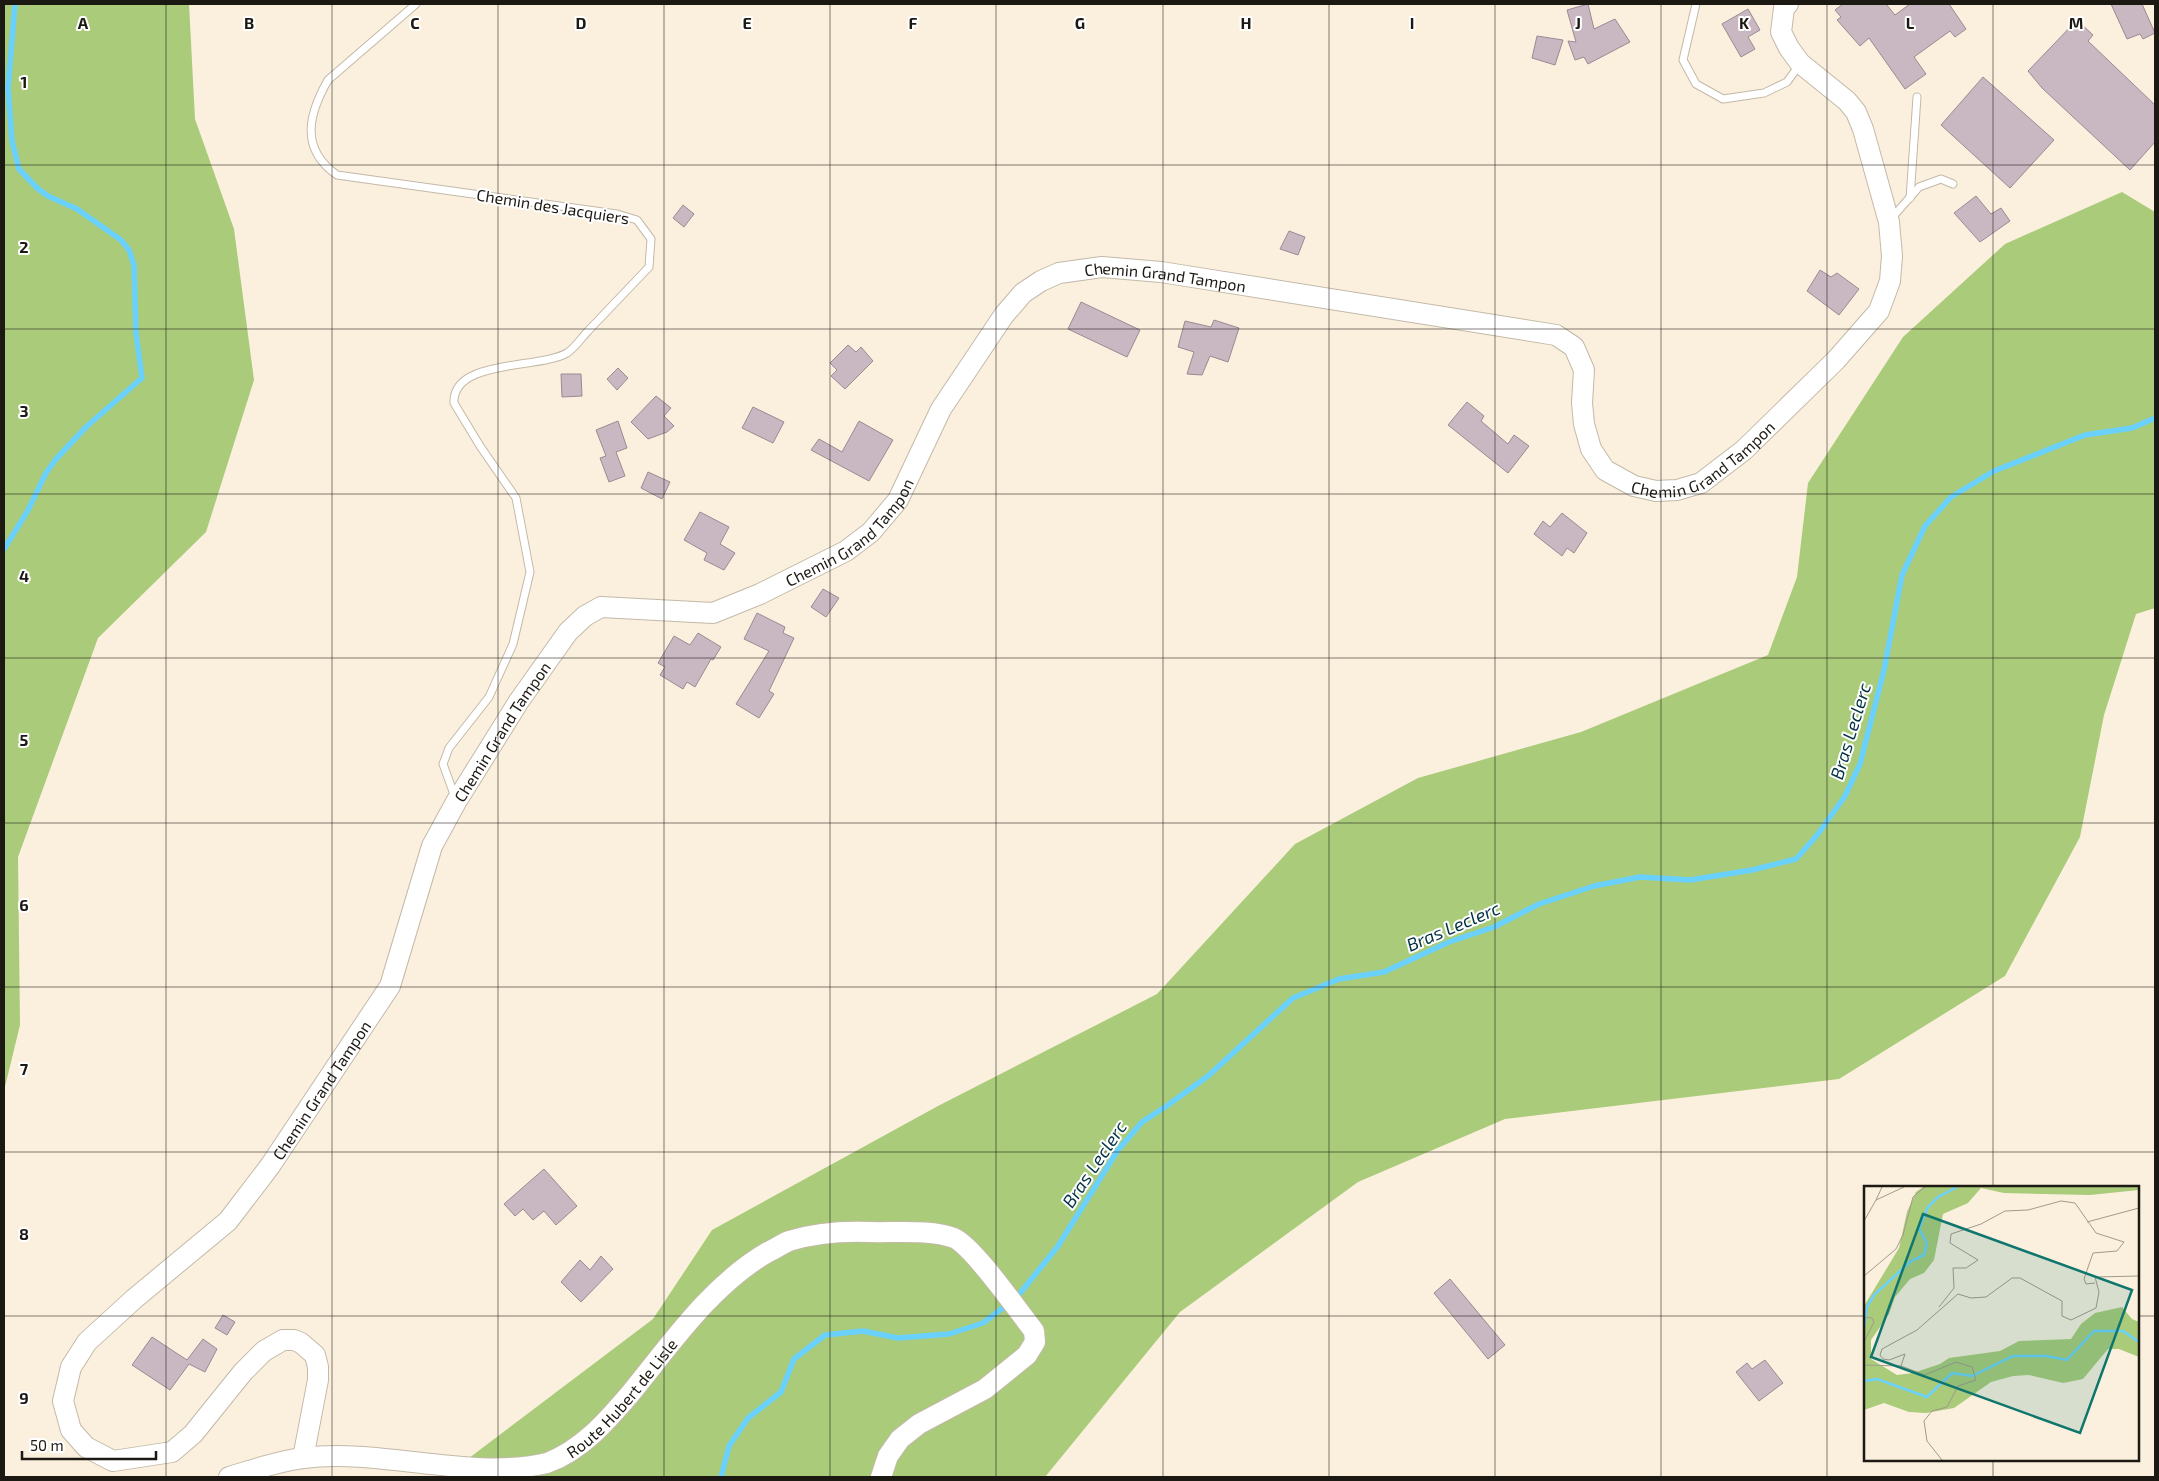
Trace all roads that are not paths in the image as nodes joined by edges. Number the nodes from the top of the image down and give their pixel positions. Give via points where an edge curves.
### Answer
1 (416, 4) edge
2 (1696, 4) edge
3 (1788, 4) edge
4 (1800, 63) junction
5 (1917, 98) dead end
6 (1953, 184) dead end
7 (1910, 198) junction
8 (1888, 222) junction
9 (456, 802) junction
10 (303, 1458) junction
11 (229, 1477) edge
12 (881, 1477) edge

1 - 9 lane, Chemin des Jacquiers via 328,80 318,96 310,125 312,144 328,169 337,175 617,214 637,220 651,239 649,267 567,353 469,376 453,396 454,404 516,498 530,572 513,644 493,689 449,748 443,764
2 - 4 lane via 1682,60 1696,84 1723,98 1764,94 1787,82
3 - 4 main road, Chemin Grand Tampon via 1784,8 1781,32
4 - 8 main road, Chemin Grand Tampon via 1856,112
5 - 7 lane
6 - 7 lane via 1941,179 1919,187
7 - 8 lane
8 - 9 main road, Chemin Grand Tampon via 1892,256 1890,281 1879,311 1836,360 1744,450 1701,483 1677,490 1656,491 1634,486 1605,470 1591,449 1584,424 1584,370 1574,347 1556,335 1161,272 1102,267 1058,273 1023,293 1004,315 941,409 898,500 871,532 846,551 760,594 713,613 601,607 585,616 568,632 519,701
9 - 10 main road, Chemin Grand Tampon via 432,846 390,986 331,1078 228,1221 87,1342 71,1367 66,1383 63,1400 71,1430 86,1447 113,1461 172,1452 193,1434 243,1372 264,1352 283,1340 294,1340 315,1355 318,1367
10 - 11 main road, Route Hubert de Lisle
10 - 12 main road, Route Hubert de Lisle via 361,1460 470,1474 510,1472 547,1463 576,1448 607,1421 706,1302 745,1265 787,1242 824,1233 935,1234 955,1239 973,1254 1034,1331 1035,1342 1026,1355 985,1389 919,1424 900,1439 888,1456

